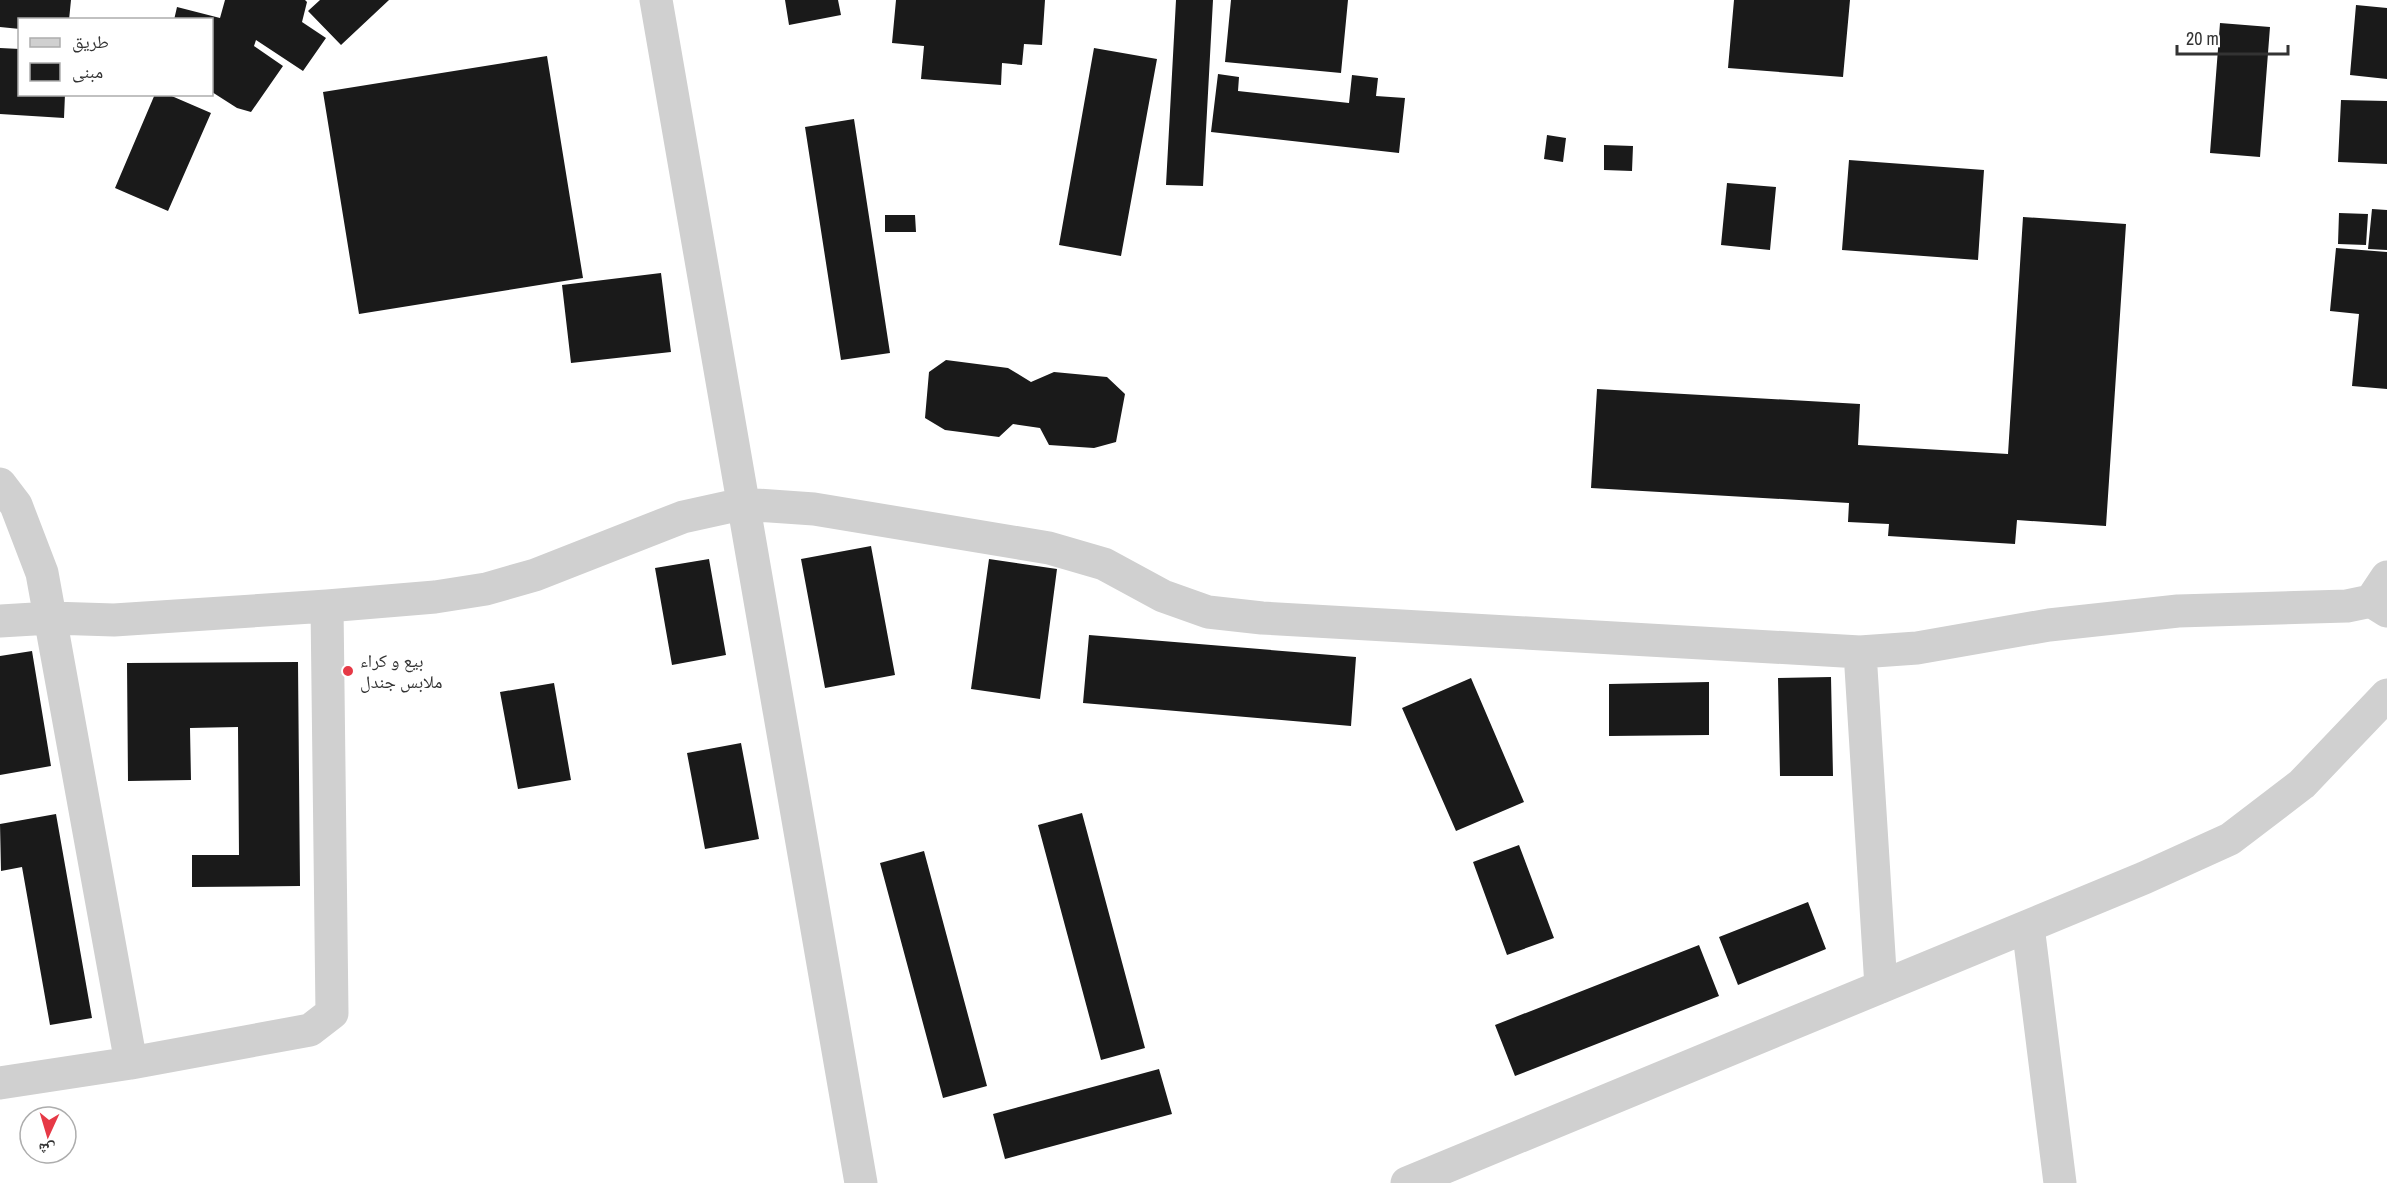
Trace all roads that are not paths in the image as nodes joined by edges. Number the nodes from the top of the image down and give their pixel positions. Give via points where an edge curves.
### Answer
1 (656, 0) edge
2 (0, 484) edge
3 (742, 504) junction
4 (2382, 596) edge
5 (327, 606) junction
6 (51, 618) junction
7 (0, 621) edge
8 (1860, 652) junction
9 (2387, 695) edge
10 (2028, 926) junction
11 (1881, 987) junction
12 (131, 1063) junction
13 (0, 1083) edge
14 (861, 1183) edge
15 (1407, 1183) edge
16 (2060, 1183) edge

1 - 3 street
2 - 6 street via 16,506 42,573
3 - 5 street via 683,517 534,575 486,589
3 - 8 street via 814,509 1049,548 1104,564 1163,596 1208,612
3 - 14 street
4 - 8 street via 2325,607 2178,611 2049,625 1917,648
5 - 6 street via 114,620
5 - 12 street via 332,1013 310,1030
6 - 7 street
6 - 12 street
8 - 11 street
9 - 10 street via 2302,784 2230,839
10 - 11 street
10 - 16 street
11 - 15 street
12 - 13 street

